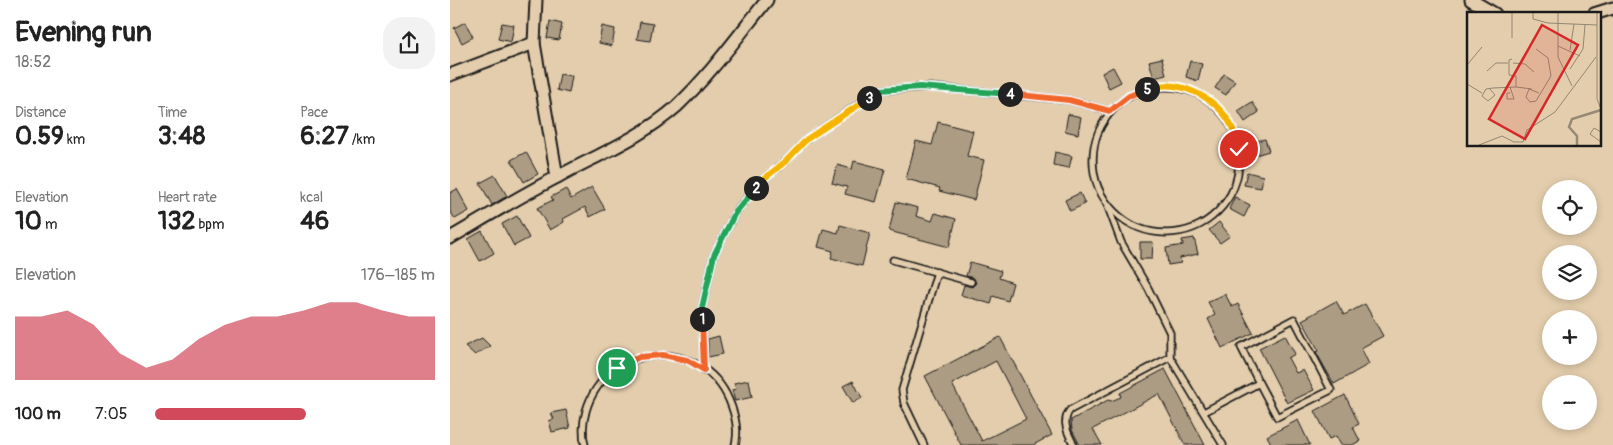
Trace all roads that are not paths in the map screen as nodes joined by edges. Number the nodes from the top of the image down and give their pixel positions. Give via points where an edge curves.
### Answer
1 (536, 0) edge
2 (767, 0) edge
3 (1471, 0) edge
4 (1613, 8) edge
5 (1492, 12) edge
6 (1600, 12) edge
7 (534, 43) junction
8 (450, 75) edge
9 (1110, 111) junction
10 (556, 177) junction
11 (1106, 203) junction
12 (450, 238) edge
13 (893, 260) dead end
14 (937, 272) junction
15 (971, 282) dead end
16 (1170, 357) junction
17 (704, 370) junction
18 (1259, 383) junction
19 (1204, 412) junction
20 (585, 445) edge
21 (735, 445) edge
22 (924, 445) edge
23 (1074, 445) edge
24 (1223, 445) edge

1 - 7 street
2 - 10 street via 676,107 636,135
3 - 5 street
4 - 6 street
7 - 8 street
7 - 10 street
9 - 11 lane via 1098,132 1092,156 1095,181
9 - 11 lane via 1129,96 1151,87 1175,86 1198,93 1218,107 1232,126 1239,149 1239,173 1231,196 1216,215 1195,228 1171,234 1147,231 1124,220
9 - 17 lane via 1069,100 929,87 880,90 807,139 760,182 735,213 714,255 702,308
10 - 12 street
11 - 16 lane via 1121,242 1170,333
13 - 14 lane
14 - 15 lane
14 - 22 lane via 902,390 904,404
16 - 19 lane
16 - 23 lane via 1070,410 1065,421
17 - 20 lane via 687,360 663,355 639,357 617,368 599,384 589,401 584,420
17 - 21 lane via 725,391 735,414
18 - 18 lane via 1241,346 1294,319 1331,390 1277,417
18 - 19 lane
19 - 24 lane

